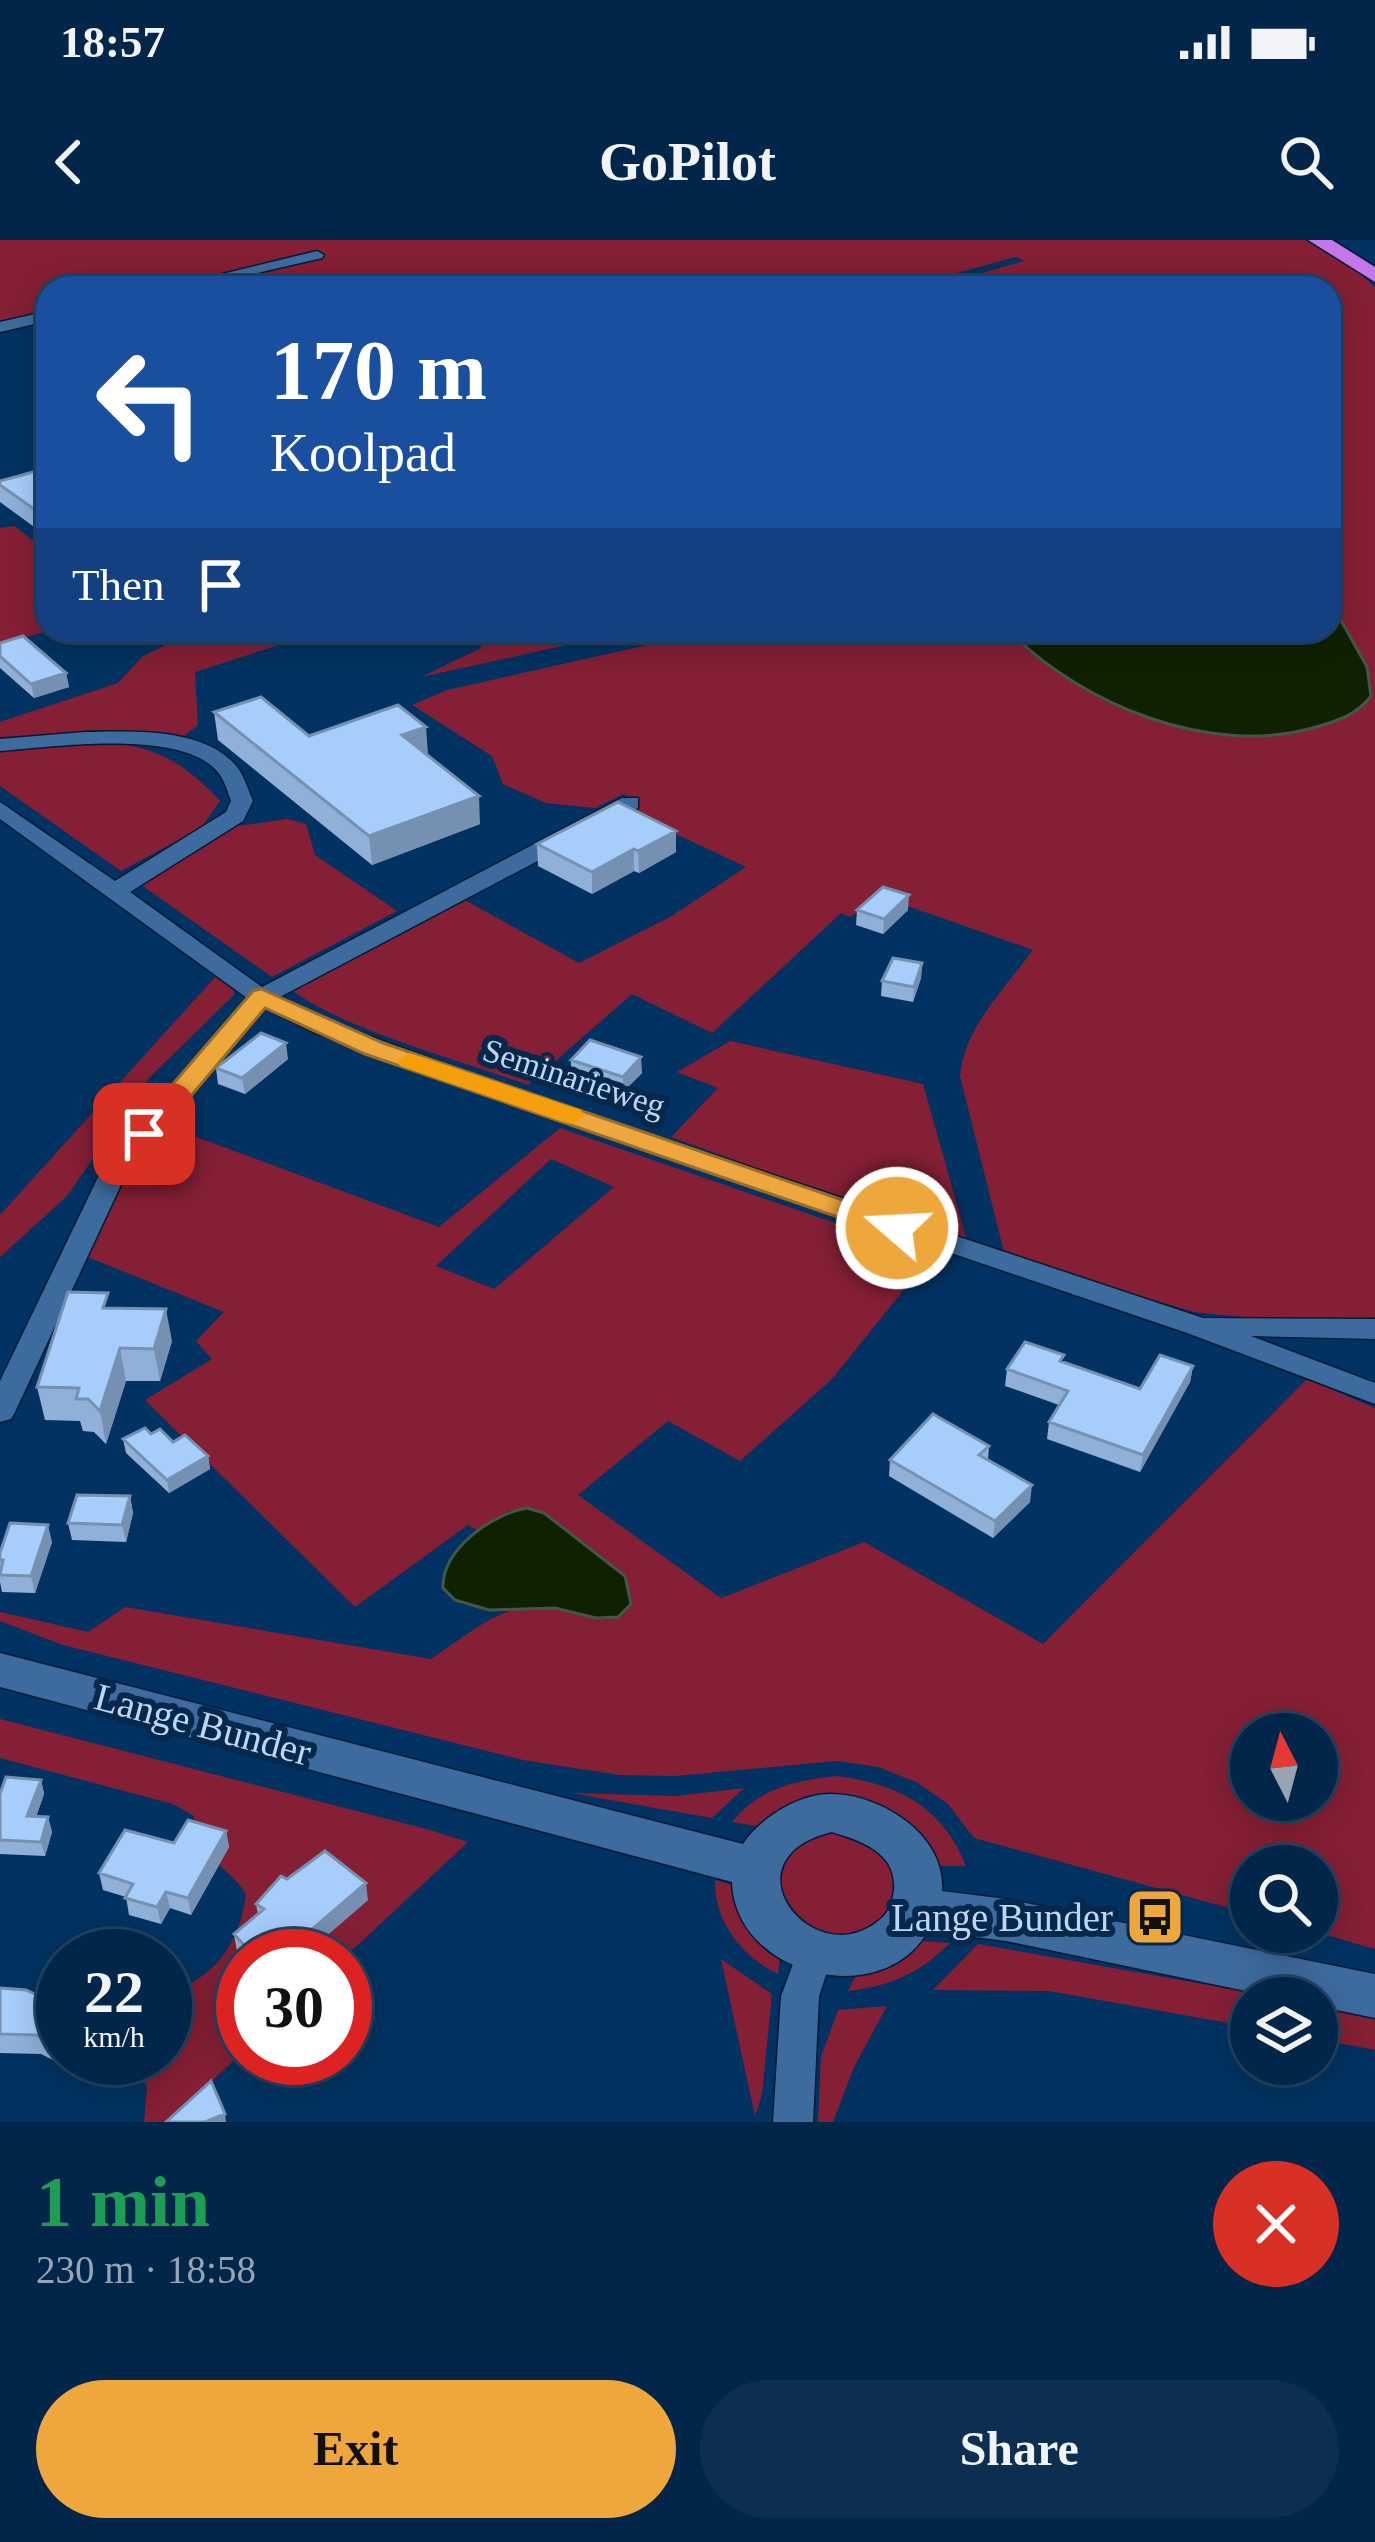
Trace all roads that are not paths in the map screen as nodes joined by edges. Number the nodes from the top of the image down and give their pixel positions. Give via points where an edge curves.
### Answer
1 (1318, 240) edge
2 (1358, 240) edge
3 (317, 255) dead end
4 (1375, 259) edge
5 (225, 276) edge
6 (1375, 276) edge
7 (36, 319) edge
8 (0, 327) edge
9 (0, 745) edge
10 (630, 803) edge
11 (0, 809) edge
12 (114, 892) junction
13 (261, 997) junction
14 (1197, 1326) junction
15 (1375, 1329) edge
16 (1375, 1394) edge
17 (0, 1412) edge
18 (0, 1670) edge
19 (756, 1867) junction
20 (918, 1909) junction
21 (814, 1952) junction
22 (1375, 1996) edge
23 (793, 2122) edge

1 - 6 highway
2 - 4 highway
3 - 5 street
7 - 8 street
9 - 12 street via 117,738 201,753 228,768 242,801 236,816
10 - 13 street
11 - 12 street, Seminarieweg
12 - 13 street, Seminarieweg
13 - 14 street, Seminarieweg via 394,1056
13 - 17 street via 114,1171
14 - 15 street
14 - 16 street, Seminarieweg
18 - 19 street, Lange Bunder
19 - 20 street via 766,1846 794,1823 859,1817 884,1826 918,1863
19 - 21 street via 766,1918
20 - 21 street via 889,1943 866,1952
20 - 22 street
21 - 23 street via 800,1996

